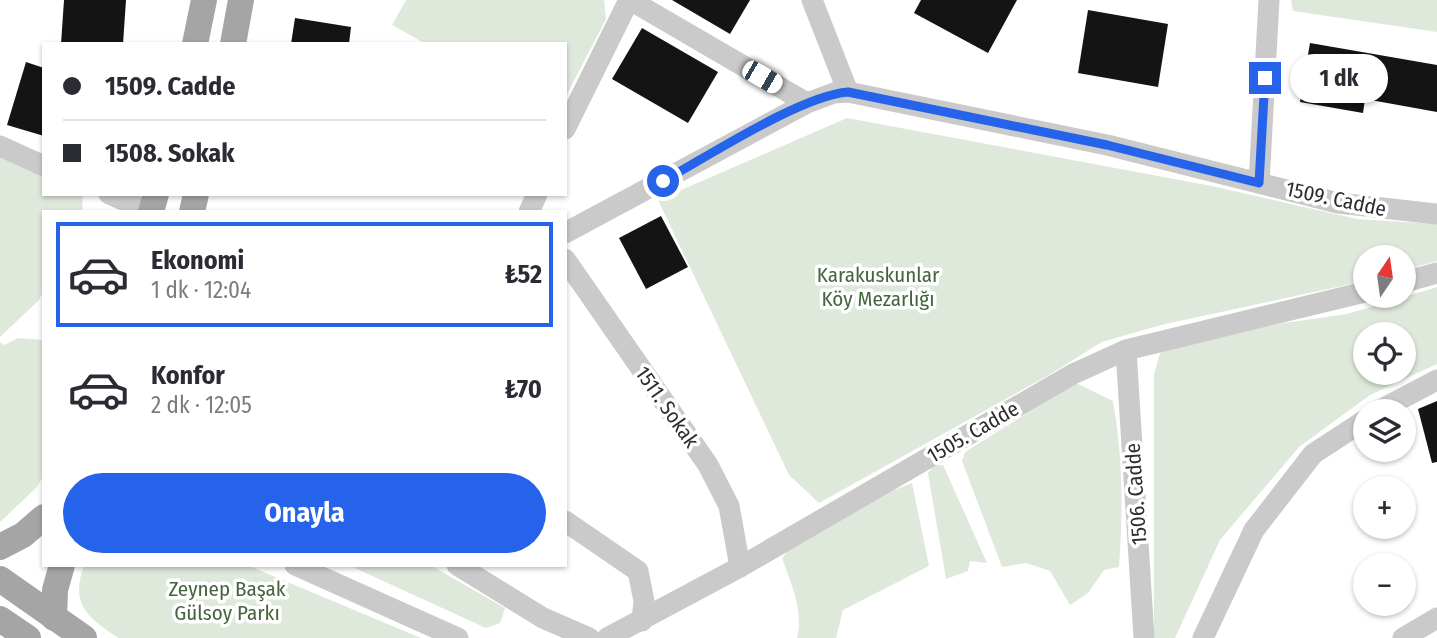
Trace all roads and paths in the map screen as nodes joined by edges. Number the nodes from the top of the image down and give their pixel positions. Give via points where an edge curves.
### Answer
1 (204, 0) edge
2 (241, 0) edge
3 (629, 0) edge
4 (812, 0) edge
5 (1269, 0) edge
6 (195, 42) edge
7 (233, 42) edge
8 (848, 92) junction
9 (807, 103) junction
10 (567, 125) edge
11 (0, 146) edge
12 (42, 165) edge
13 (1259, 183) junction
14 (114, 196) edge
15 (146, 210) edge
16 (1437, 214) edge
17 (567, 232) edge
18 (567, 262) edge
19 (1437, 274) edge
20 (1416, 279) edge
21 (1353, 295) edge
22 (1126, 350) junction
23 (1437, 380) edge
24 (1401, 399) edge
25 (1353, 428) edge
26 (42, 519) edge
27 (567, 522) edge
28 (0, 547) edge
29 (61, 567) edge
30 (305, 567) edge
31 (460, 567) edge
32 (740, 567) junction
33 (326, 571) edge
34 (0, 579) edge
35 (54, 618) junction
36 (1437, 618) edge
37 (0, 619) edge
38 (642, 621) junction
39 (28, 638) edge
40 (35, 638) edge
41 (84, 638) edge
42 (458, 638) edge
43 (589, 638) edge
44 (607, 638) edge
45 (1144, 638) edge
46 (1203, 638) edge
47 (1403, 638) edge

1 - 6 main road
2 - 7 main road
3 - 9 street
3 - 10 street
4 - 8 street
5 - 13 street
8 - 9 street, 1509. Cadde
8 - 13 street, 1509. Cadde via 1107,145
9 - 17 street, 1509. Cadde
11 - 12 street
13 - 16 street, 1509. Cadde via 1347,204
14 - 15 street
18 - 32 street, 1511. Sokak via 708,466 729,506
19 - 20 street
21 - 22 street, 1505. Cadde
22 - 32 street, 1505. Cadde via 1073,374
22 - 45 street, 1506. Cadde
23 - 24 street
25 - 46 street via 1312,454 1254,530
26 - 28 main road
27 - 38 street via 638,572 644,601
29 - 35 main road
30 - 33 street
31 - 43 street via 543,618
32 - 38 street, 1505. Cadde
33 - 42 street
34 - 35 main road
35 - 40 main road
35 - 41 main road
36 - 47 street
37 - 39 main road
38 - 44 street, 1505. Cadde

